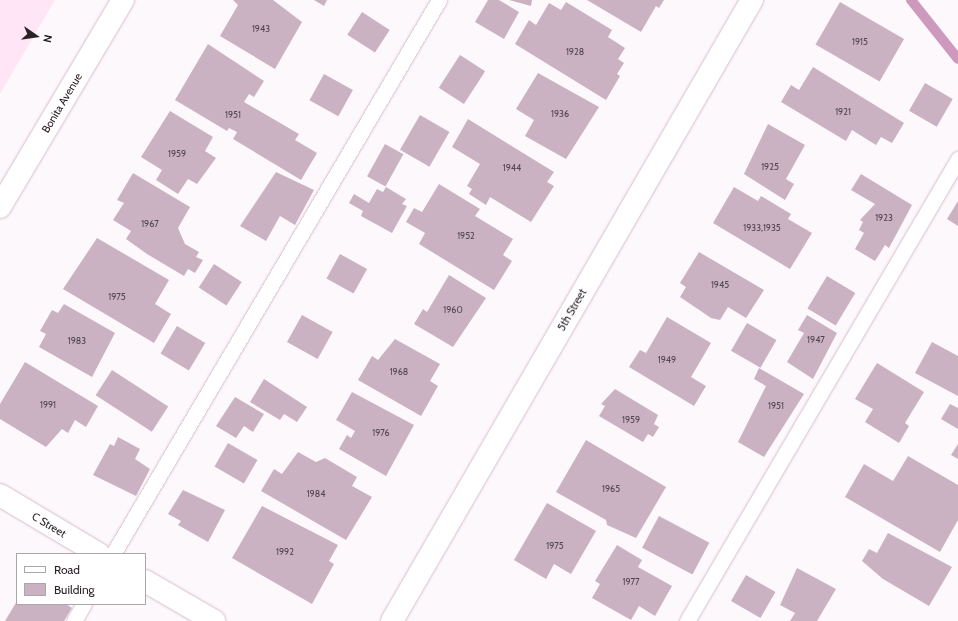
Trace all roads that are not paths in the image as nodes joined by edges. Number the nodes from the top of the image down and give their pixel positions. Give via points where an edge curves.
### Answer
1 (123, 0) edge
2 (440, 0) edge
3 (752, 0) edge
4 (958, 159) edge
5 (0, 206) edge
6 (0, 495) edge
7 (97, 553) edge
8 (114, 553) edge
9 (146, 582) edge
10 (83, 605) edge
11 (74, 621) edge
12 (214, 621) edge
13 (392, 621) edge
14 (688, 621) edge

1 - 5 street, Bonita Avenue
2 - 8 lane
3 - 13 street, 5th Street
4 - 14 lane
6 - 7 street, C Street
9 - 12 street
10 - 11 lane

